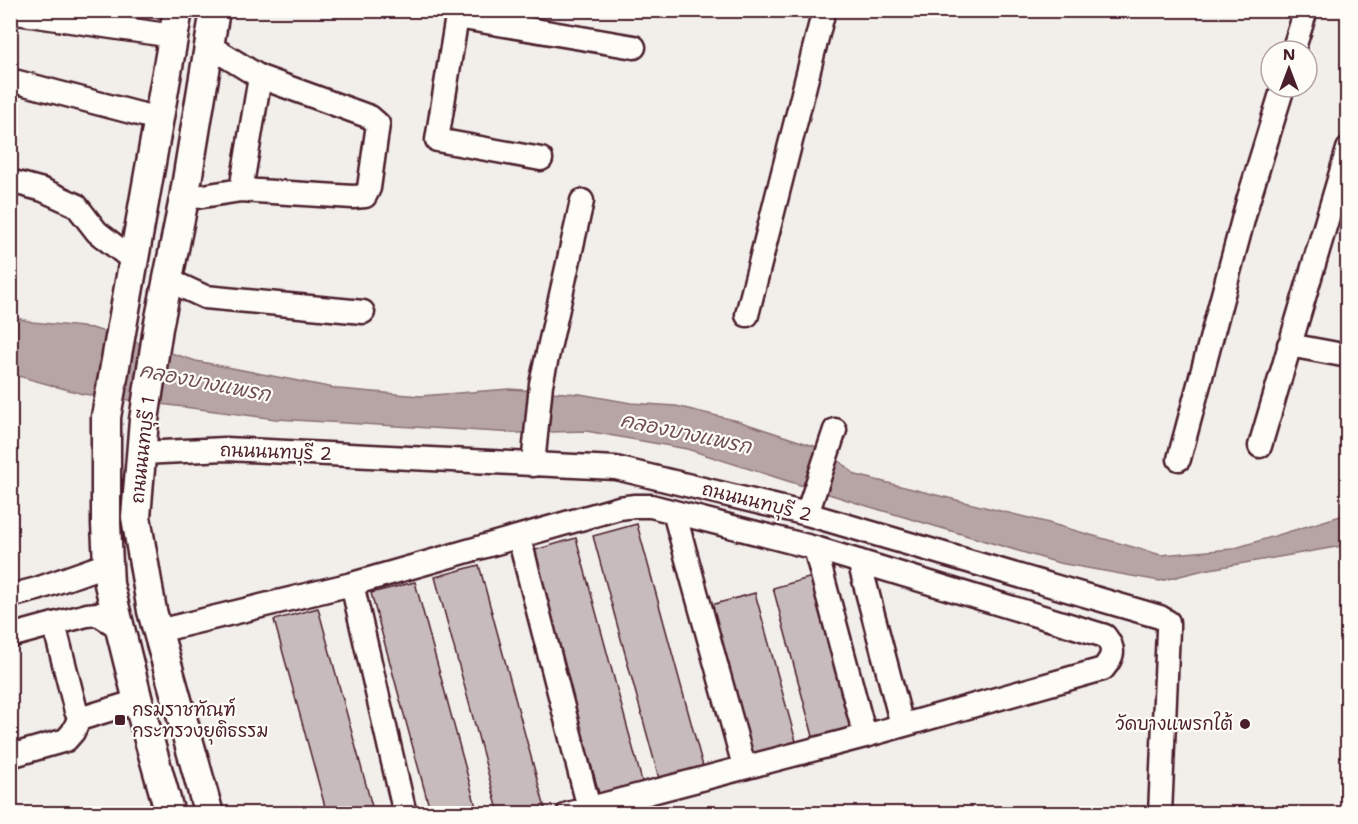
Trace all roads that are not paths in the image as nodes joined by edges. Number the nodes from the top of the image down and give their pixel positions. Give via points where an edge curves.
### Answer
1 (216, 10) edge
2 (824, 10) edge
3 (1306, 10) edge
4 (10, 12) edge
5 (457, 14) edge
6 (55, 15) edge
7 (175, 23) edge
8 (1297, 39) edge
9 (211, 47) junction
10 (634, 47) dead end
11 (260, 76) junction
12 (10, 80) edge
13 (1279, 99) edge
14 (158, 119) junction
15 (1347, 149) edge
16 (541, 159) dead end
17 (10, 181) edge
18 (241, 190) junction
19 (184, 199) junction
20 (582, 201) dead end
21 (133, 260) junction
22 (168, 280) junction
23 (363, 312) dead end
24 (747, 315) dead end
25 (1289, 345) junction
26 (1347, 356) edge
27 (832, 437) dead end
28 (1260, 446) dead end
29 (142, 453) junction
30 (1179, 459) dead end
31 (533, 465) junction
32 (809, 507) junction
33 (674, 512) junction
34 (519, 537) junction
35 (815, 548) junction
36 (859, 561) junction
37 (108, 564) junction
38 (352, 584) junction
39 (10, 596) edge
40 (54, 624) junction
41 (120, 628) junction
42 (158, 631) junction
43 (10, 636) edge
44 (138, 701) junction
45 (80, 717) junction
46 (902, 725) junction
47 (865, 736) junction
48 (10, 756) edge
49 (744, 766) junction
50 (578, 811) edge
51 (170, 813) edge
52 (209, 813) edge
53 (405, 813) edge
54 (1160, 813) edge

1 - 9 main road, ถนนนนทบุรี 1
2 - 24 street
3 - 8 street
4 - 6 street
5 - 10 street
5 - 16 street via 437,140
6 - 7 street
7 - 14 main road, ถนนนนทบุรี 1
9 - 11 street
9 - 19 main road, ถนนนนทบุรี 1
11 - 18 street
11 - 18 street via 370,117 378,124 369,188 365,196 353,197
12 - 14 street
13 - 30 street
14 - 21 main road, ถนนนนทบุรี 1
15 - 25 street
17 - 21 street via 76,205 97,232
18 - 19 street
19 - 22 main road, ถนนนนทบุรี 1
20 - 31 street via 541,384
21 - 37 main road, ถนนนนทบุรี 1 via 106,417
22 - 23 street via 206,297
22 - 29 main road, ถนนนนทบุรี 1
25 - 26 street
25 - 28 street
27 - 32 street
29 - 31 street, ถนนนนทบุรี 2 via 225,449
29 - 42 main road, ถนนนนทบุรี 1 via 136,517
31 - 32 street, ถนนนนทบุรี 2 via 616,468
32 - 54 street, ถนนนนทบุรี 2 via 1168,622
33 - 34 street via 651,506 619,508
33 - 35 street
33 - 49 street
34 - 38 street
34 - 50 street
35 - 36 street
35 - 47 street
36 - 46 street
36 - 46 street via 1105,636 1112,644 1112,659 1103,669
37 - 39 street
37 - 41 main road, ถนนนนทบุรี 1
38 - 42 street
38 - 53 street
40 - 41 street via 98,614
40 - 43 street
40 - 45 street
41 - 44 main road, ถนนนนทบุรี 1
42 - 52 main road, ถนนนนทบุรี 1
44 - 45 street
44 - 51 main road, ถนนนนทบุรี 1
45 - 48 street via 66,740
46 - 47 street
47 - 49 street
49 - 50 street

